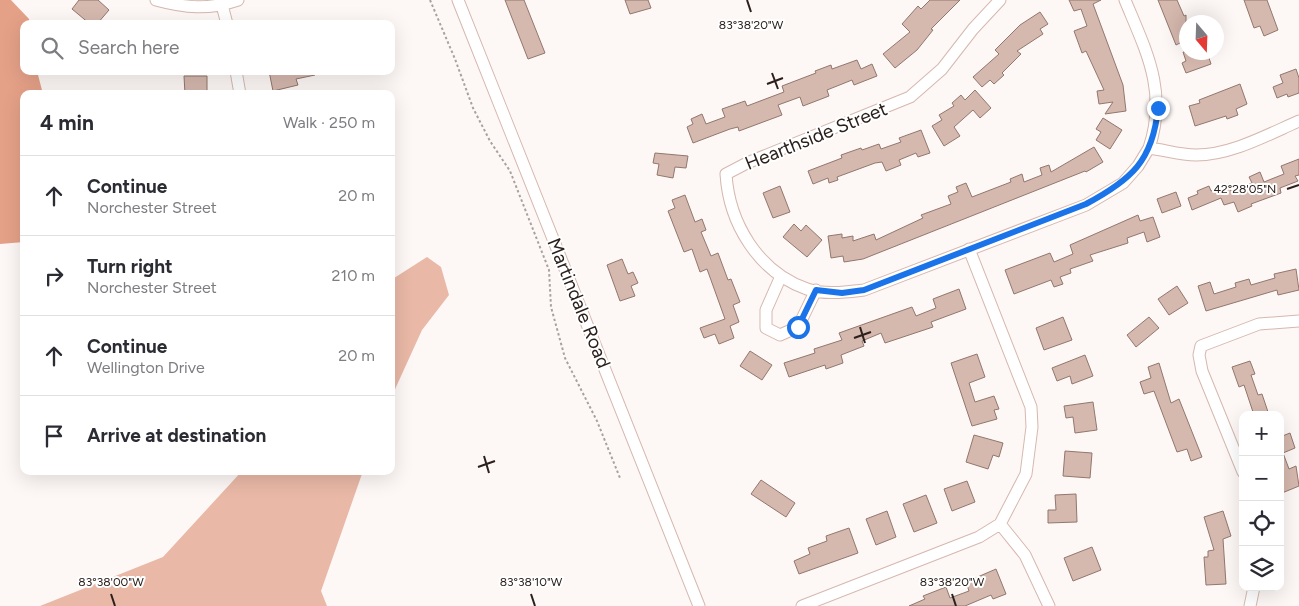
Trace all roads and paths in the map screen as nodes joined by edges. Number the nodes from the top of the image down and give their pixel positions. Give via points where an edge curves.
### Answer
1 (156, 0) edge
2 (238, 0) edge
3 (430, 0) edge
4 (458, 0) edge
5 (1000, 0) edge
6 (1125, 0) edge
7 (222, 6) junction
8 (226, 20) edge
9 (237, 75) edge
10 (239, 90) edge
11 (1299, 121) edge
12 (1149, 148) junction
13 (969, 249) junction
14 (781, 276) junction
15 (816, 290) junction
16 (1299, 321) edge
17 (1239, 462) edge
18 (620, 478) dead end
19 (1000, 524) junction
20 (1253, 591) edge
21 (699, 606) edge
22 (802, 606) edge
23 (1049, 606) edge
24 (1250, 606) edge

1 - 7 street via 181,7
2 - 7 street
3 - 18 path via 473,108 514,180 549,270 551,307 565,358 597,421
4 - 21 street, Martindale Road
5 - 14 street, Hearthside Street via 942,69 910,97 726,174 727,194 742,232 760,259
6 - 12 street, Hearthside Street via 1154,74 1157,90 1157,120
7 - 8 street
9 - 10 street
11 - 12 street via 1248,143 1211,154
12 - 13 street, Hearthside Street via 1123,183 1106,194
13 - 15 street, Hearthside Street via 864,290 842,293
13 - 19 street via 1030,407 1032,427 1026,474
14 - 15 street, Hearthside Street
14 - 15 street via 766,310 766,328 780,335 798,327
16 - 17 street via 1259,324 1201,346 1202,370
19 - 22 street via 959,547
19 - 23 street via 1025,555
20 - 24 street

